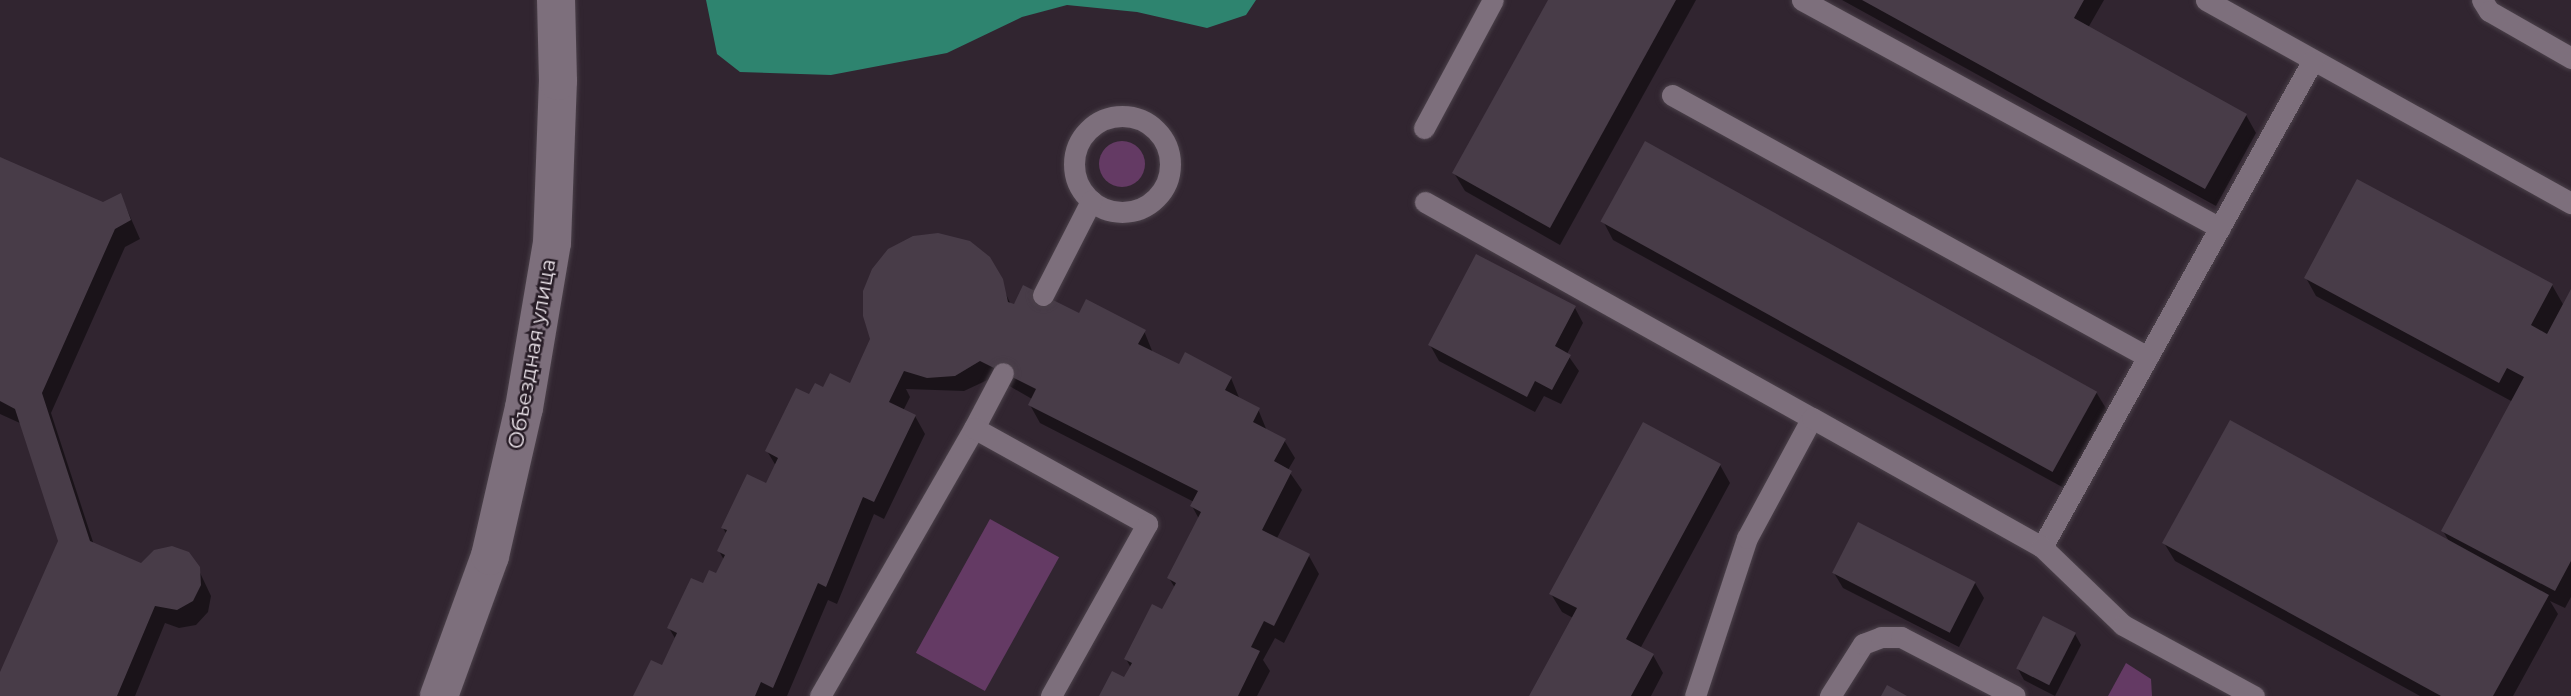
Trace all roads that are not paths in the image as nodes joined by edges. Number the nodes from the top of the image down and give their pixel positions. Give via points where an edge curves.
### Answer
1 (556, 0) edge
2 (1493, 0) edge
3 (1802, 0) edge
4 (2206, 0) edge
5 (2482, 0) edge
6 (2571, 58) edge
7 (2313, 60) junction
8 (1672, 95) dead end
9 (1424, 128) dead end
10 (1091, 201) junction
11 (1425, 202) dead end
12 (2571, 203) edge
13 (2220, 228) junction
14 (1043, 295) dead end
15 (2148, 356) junction
16 (1003, 373) dead end
17 (1812, 418) junction
18 (974, 428) junction
19 (2042, 547) junction
20 (439, 696) edge
21 (820, 696) edge
22 (1051, 696) edge
23 (1695, 696) edge
24 (1830, 696) edge
25 (2015, 696) edge
26 (2254, 696) edge

1 - 20 main road, Объездная улица via 552,243 524,408 489,556
2 - 9 lane
3 - 13 lane
4 - 7 lane
5 - 6 lane via 2489,11
7 - 12 lane
7 - 13 lane
8 - 15 lane
10 - 10 lane via 1077,182 1074,163 1077,145 1088,129 1120,116 1141,120 1158,131 1170,163 1166,183 1155,199 1123,212
10 - 14 lane
11 - 17 lane
13 - 15 lane
15 - 19 lane
16 - 18 lane
17 - 19 lane
17 - 23 lane via 1747,538
18 - 21 lane
18 - 22 lane via 1147,524
19 - 26 lane via 2123,625
24 - 25 lane via 1863,645 1881,637 1901,637

